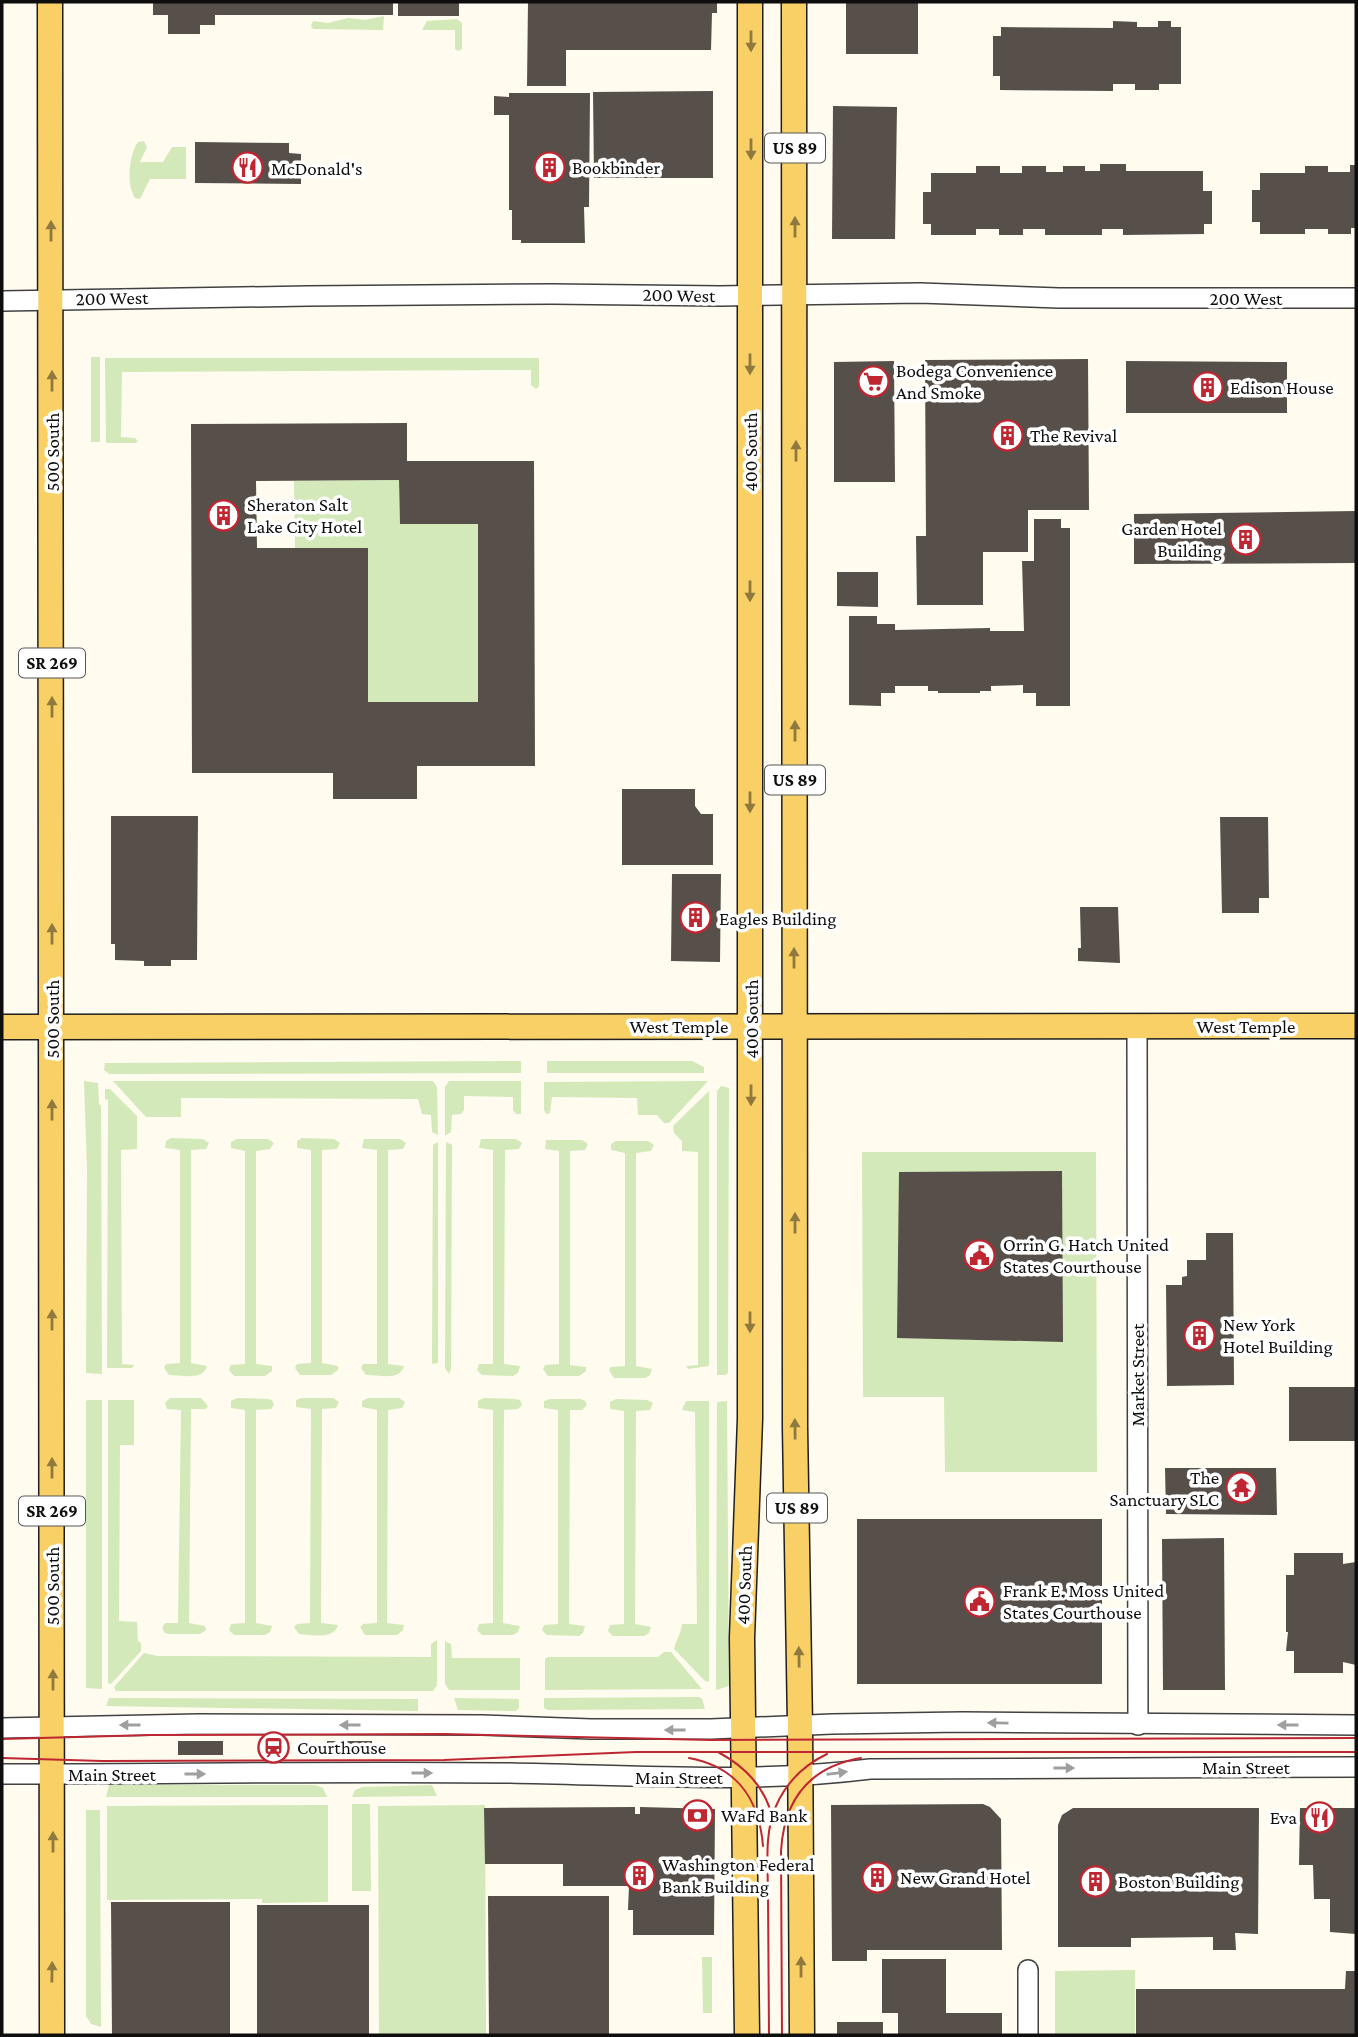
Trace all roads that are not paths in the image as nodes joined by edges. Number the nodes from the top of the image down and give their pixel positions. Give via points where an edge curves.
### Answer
1 (50, 2) edge
2 (750, 2) edge
3 (794, 2) edge
4 (795, 295) junction
5 (750, 296) junction
6 (1356, 298) edge
7 (52, 299) junction
8 (2, 301) edge
9 (750, 1026) junction
10 (795, 1026) junction
11 (1137, 1026) junction
12 (1356, 1026) edge
13 (2, 1027) edge
14 (52, 1027) junction
15 (800, 1725) junction
16 (1138, 1725) junction
17 (1356, 1725) edge
18 (52, 1727) junction
19 (2, 1728) edge
20 (743, 1728) junction
21 (1356, 1767) edge
22 (2, 1774) edge
23 (53, 1774) junction
24 (800, 1775) junction
25 (745, 1777) junction
26 (1028, 1970) dead end
27 (52, 2035) edge
28 (747, 2035) edge
29 (802, 2035) edge
30 (1028, 2035) edge

7 -> 1 main road, 500 South / SR 269
2 -> 5 main road, 400 South / US 89
4 -> 3 main road, US 89
4 - 5 street, 200 West
4 - 6 street, 200 West
10 -> 4 main road, US 89
5 - 7 street, 200 West
5 -> 9 main road, 400 South / US 89
7 - 8 street, 200 West
14 -> 7 main road, 500 South / SR 269
9 - 10 main road, West Temple
9 - 14 main road, West Temple
9 -> 20 main road, 400 South / US 89 via 750,1419
10 - 11 main road, West Temple
15 -> 10 main road, US 89
11 - 12 main road, West Temple
11 - 16 street, Market Street
13 - 14 main road, West Temple
18 -> 14 main road, 500 South / SR 269
16 -> 15 street
15 - 20 street
15 - 24 main road, US 89
17 -> 16 street
18 - 19 street
20 -> 18 street
18 - 23 main road, 500 South / SR 269
20 - 25 main road, 400 South / US 89
24 -> 21 street, Main Street via 870,1769
22 - 23 street, Main Street
23 -> 25 street, Main Street
27 -> 23 main road, 500 South / SR 269
24 - 25 street, Main Street
29 -> 24 main road, US 89
25 - 28 main road, 400 South / US 89
26 - 30 street

